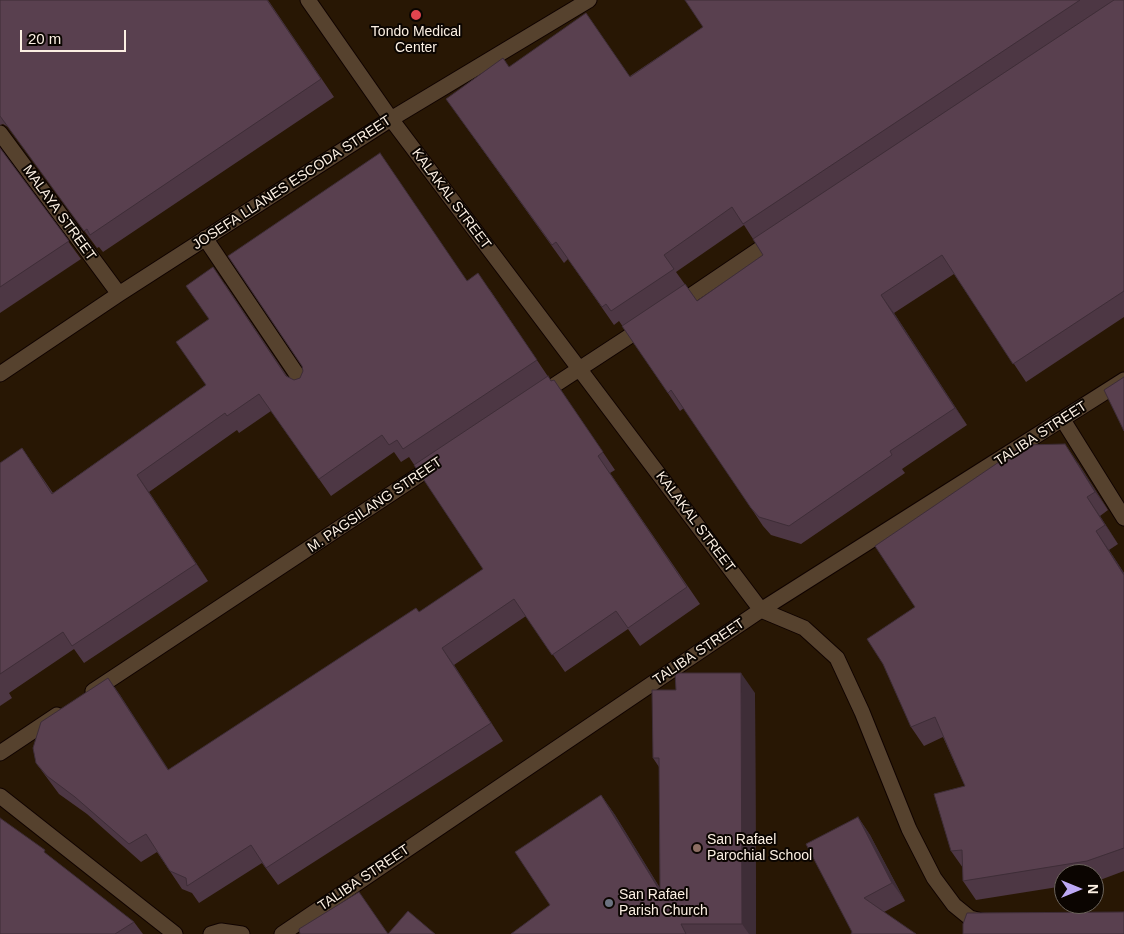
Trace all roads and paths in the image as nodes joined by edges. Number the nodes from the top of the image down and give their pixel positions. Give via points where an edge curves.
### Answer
1 (308, 0) edge
2 (589, 0) edge
3 (391, 119) junction
4 (0, 133) edge
5 (792, 228) edge
6 (205, 238) junction
7 (119, 294) junction
8 (579, 369) junction
9 (0, 374) edge
10 (1124, 380) edge
11 (306, 388) edge
12 (530, 402) edge
13 (1063, 420) junction
14 (447, 457) edge
15 (1124, 518) edge
16 (761, 610) junction
17 (83, 698) edge
18 (66, 709) edge
19 (0, 753) edge
20 (0, 796) edge
21 (970, 918) junction
22 (999, 923) edge
23 (175, 934) edge
24 (211, 934) edge
25 (242, 934) edge
26 (282, 934) edge
27 (970, 934) edge

1 - 3 street, KALAKAL STREET
2 - 3 street, JOSEFA LLANES ESCODA STREET
3 - 6 street, JOSEFA LLANES ESCODA STREET
3 - 8 street, KALAKAL STREET
4 - 7 street, MALAYA STREET
5 - 8 street
6 - 7 street, JOSEFA LLANES ESCODA STREET
6 - 11 street
7 - 9 street, JOSEFA LLANES ESCODA STREET
8 - 12 street
8 - 16 street, KALAKAL STREET
10 - 13 street, TALIBA STREET
13 - 15 street
13 - 16 street, TALIBA STREET
14 - 17 street, M. PAGSILANG STREET
16 - 21 street via 804,628 837,658 909,829 934,878 954,904
16 - 26 street, TALIBA STREET
18 - 19 street
20 - 23 street
21 - 22 street
21 - 27 street
24 - 25 street via 232,931

